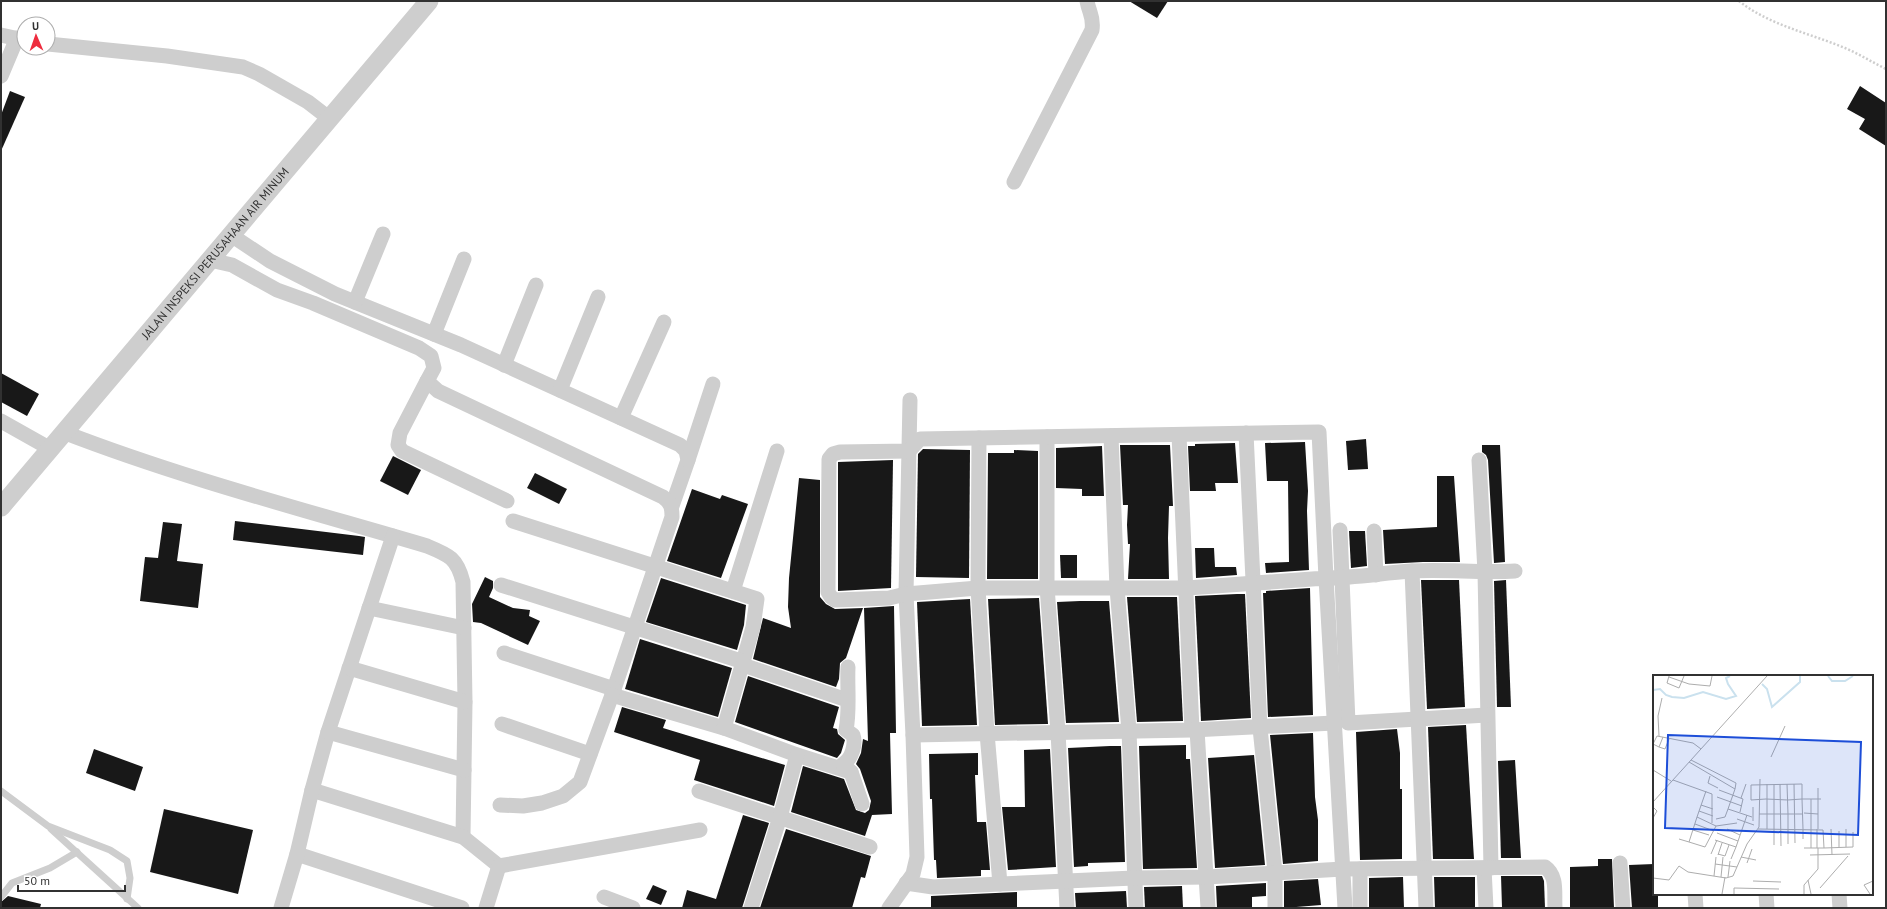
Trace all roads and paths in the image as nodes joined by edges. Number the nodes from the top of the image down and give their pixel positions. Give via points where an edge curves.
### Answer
1 (429, 1) edge
2 (1087, 1) edge
3 (1739, 1) edge
4 (1, 35) edge
5 (16, 38) edge
6 (56, 45) edge
7 (16, 47) edge
8 (1886, 69) edge
9 (1, 76) edge
10 (330, 119) junction
11 (1014, 182) dead end
12 (384, 234) dead end
13 (231, 235) junction
14 (464, 259) dead end
15 (210, 260) junction
16 (536, 285) dead end
17 (598, 296) dead end
18 (355, 302) junction
19 (664, 322) dead end
20 (434, 334) junction
21 (504, 364) junction
22 (427, 381) junction
23 (713, 384) dead end
24 (560, 390) junction
25 (910, 400) dead end
26 (620, 418) junction
27 (1, 421) edge
28 (63, 432) junction
29 (1246, 433) junction
30 (1179, 435) junction
31 (1111, 436) junction
32 (1047, 437) junction
33 (979, 438) junction
34 (49, 448) junction
35 (777, 451) dead end
36 (909, 451) junction
37 (688, 460) junction
38 (1479, 460) dead end
39 (507, 501) dead end
40 (672, 506) junction
41 (1, 507) edge
42 (513, 521) dead end
43 (1340, 530) dead end
44 (1374, 531) dead end
45 (393, 536) junction
46 (655, 566) junction
47 (1412, 571) junction
48 (1515, 571) dead end
49 (1485, 572) junction
50 (1376, 574) junction
51 (1326, 578) junction
52 (1342, 578) junction
53 (501, 585) dead end
54 (1252, 585) junction
55 (1047, 587) junction
56 (978, 588) junction
57 (1117, 588) junction
58 (1187, 588) junction
59 (733, 591) junction
60 (906, 594) junction
61 (369, 608) junction
62 (634, 627) junction
63 (464, 628) junction
64 (504, 653) dead end
65 (743, 664) junction
66 (848, 667) dead end
67 (349, 668) junction
68 (613, 692) junction
69 (847, 700) junction
70 (465, 702) junction
71 (1487, 715) junction
72 (1418, 720) junction
73 (1334, 723) junction
74 (502, 724) dead end
75 (724, 728) junction
76 (1260, 728) junction
77 (1194, 730) junction
78 (1129, 731) junction
79 (328, 732) junction
80 (1058, 732) junction
81 (987, 733) junction
82 (913, 735) junction
83 (590, 754) junction
84 (797, 755) junction
85 (464, 770) junction
86 (851, 772) junction
87 (312, 790) junction
88 (1, 791) edge
89 (699, 791) dead end
90 (862, 804) dead end
91 (500, 805) dead end
92 (780, 817) junction
93 (48, 826) junction
94 (700, 830) dead end
95 (463, 837) junction
96 (870, 847) dead end
97 (76, 852) junction
98 (297, 854) junction
99 (1620, 863) dead end
100 (499, 866) junction
101 (1426, 867) junction
102 (1488, 868) junction
103 (1343, 869) junction
104 (1360, 869) junction
105 (1276, 872) junction
106 (1207, 877) junction
107 (1134, 878) junction
108 (1066, 880) junction
109 (906, 883) junction
110 (1000, 884) junction
111 (1695, 895) edge
112 (1766, 895) edge
113 (1839, 895) edge
114 (1, 897) edge
115 (604, 898) dead end
116 (127, 899) junction
117 (138, 908) edge
118 (281, 908) edge
119 (462, 908) edge
120 (486, 908) edge
121 (633, 908) edge
122 (751, 908) edge
123 (889, 908) edge
124 (1067, 908) edge
125 (1136, 908) edge
126 (1208, 908) edge
127 (1275, 908) edge
128 (1345, 908) edge
129 (1360, 908) edge
130 (1426, 908) edge
131 (1486, 908) edge
132 (1555, 908) edge
133 (1623, 908) edge
134 (1696, 908) edge
135 (1767, 908) edge
136 (1840, 908) edge

1 - 10 street, JALAN INSPEKSI PERUSAHAAN AIR MINUM
2 - 11 street via 1092,13 1092,30
3 - 8 path via 1772,21 1846,48
4 - 5 street
6 - 10 street via 243,67 301,98
7 - 9 street
10 - 13 street, JALAN INSPEKSI PERUSAHAAN AIR MINUM
12 - 18 street
13 - 15 street, JALAN INSPEKSI PERUSAHAAN AIR MINUM
13 - 18 street via 270,261
14 - 20 street
15 - 22 street via 232,265 277,290 419,348 431,356 434,368
15 - 28 street, JALAN INSPEKSI PERUSAHAAN AIR MINUM
16 - 21 street
17 - 24 street
18 - 20 street
19 - 26 street
20 - 21 street
21 - 24 street
22 - 39 street via 400,433 398,445 402,451
22 - 40 street via 438,392 663,497
23 - 37 street
24 - 26 street
25 - 36 street
26 - 37 street via 680,445 686,451
27 - 34 street
28 - 34 street, JALAN INSPEKSI PERUSAHAAN AIR MINUM
28 - 45 street via 116,453
29 - 30 street
29 - 51 street via 1319,432
29 - 54 street
30 - 31 street
30 - 58 street
31 - 32 street
31 - 57 street
32 - 33 street
32 - 55 street
33 - 36 street via 920,439
33 - 56 street
34 - 41 street, JALAN INSPEKSI PERUSAHAAN AIR MINUM
35 - 59 street
36 - 60 street
36 - 60 street via 840,452 833,454 829,459 828,592 831,597 841,600 889,598
37 - 40 street
38 - 49 street
40 - 46 street via 672,517
42 - 46 street
43 - 52 street
44 - 50 street
45 - 61 street
45 - 63 street via 446,554 459,567 463,582
46 - 59 street
46 - 62 street
47 - 49 street
47 - 50 street
47 - 72 street
48 - 49 street
49 - 71 street
50 - 52 street
51 - 52 street
51 - 54 street
51 - 73 street
52 - 72 street via 1348,723
53 - 62 street
54 - 58 street
54 - 76 street
55 - 56 street
55 - 57 street
55 - 80 street
56 - 60 street
56 - 81 street
57 - 58 street
57 - 78 street
58 - 77 street
59 - 65 street via 757,599
60 - 82 street
61 - 63 street
61 - 67 street
62 - 65 street
62 - 68 street
63 - 70 street
64 - 68 street
65 - 69 street
65 - 75 street
66 - 69 street
67 - 70 street
67 - 79 street
68 - 75 street
68 - 83 street
69 - 86 street via 849,716 846,730 853,735 855,742 847,762 843,764
70 - 85 street
71 - 72 street
71 - 102 street
72 - 101 street
73 - 76 street
73 - 103 street
74 - 83 street
75 - 84 street
76 - 77 street
76 - 105 street
77 - 78 street
77 - 106 street
78 - 80 street
78 - 107 street
79 - 85 street
79 - 87 street
80 - 81 street
80 - 108 street
81 - 82 street
81 - 110 street
82 - 109 street via 917,857 913,874
83 - 91 street via 580,782 563,796 523,806
84 - 86 street
84 - 92 street
85 - 95 street
86 - 90 street
87 - 95 street
87 - 98 street
88 - 93 lane
89 - 92 street
92 - 96 street
92 - 122 street
93 - 97 lane
93 - 116 lane via 110,850 127,861 130,878
94 - 100 street
95 - 100 street
97 - 114 lane via 50,868 12,883
97 - 116 lane
98 - 118 street
98 - 119 street
99 - 133 street
100 - 120 street
101 - 102 street
101 - 104 street
101 - 130 street
102 - 131 street
102 - 132 street via 1545,867 1551,871 1554,878
103 - 104 street
103 - 105 street
103 - 128 street
104 - 129 street
105 - 106 street
105 - 127 street
106 - 107 street
106 - 126 street
107 - 108 street
107 - 125 street
108 - 110 street
108 - 124 street
109 - 110 street via 933,887
109 - 123 street
111 - 134 street
112 - 135 street
113 - 136 street
115 - 121 street
116 - 117 lane

